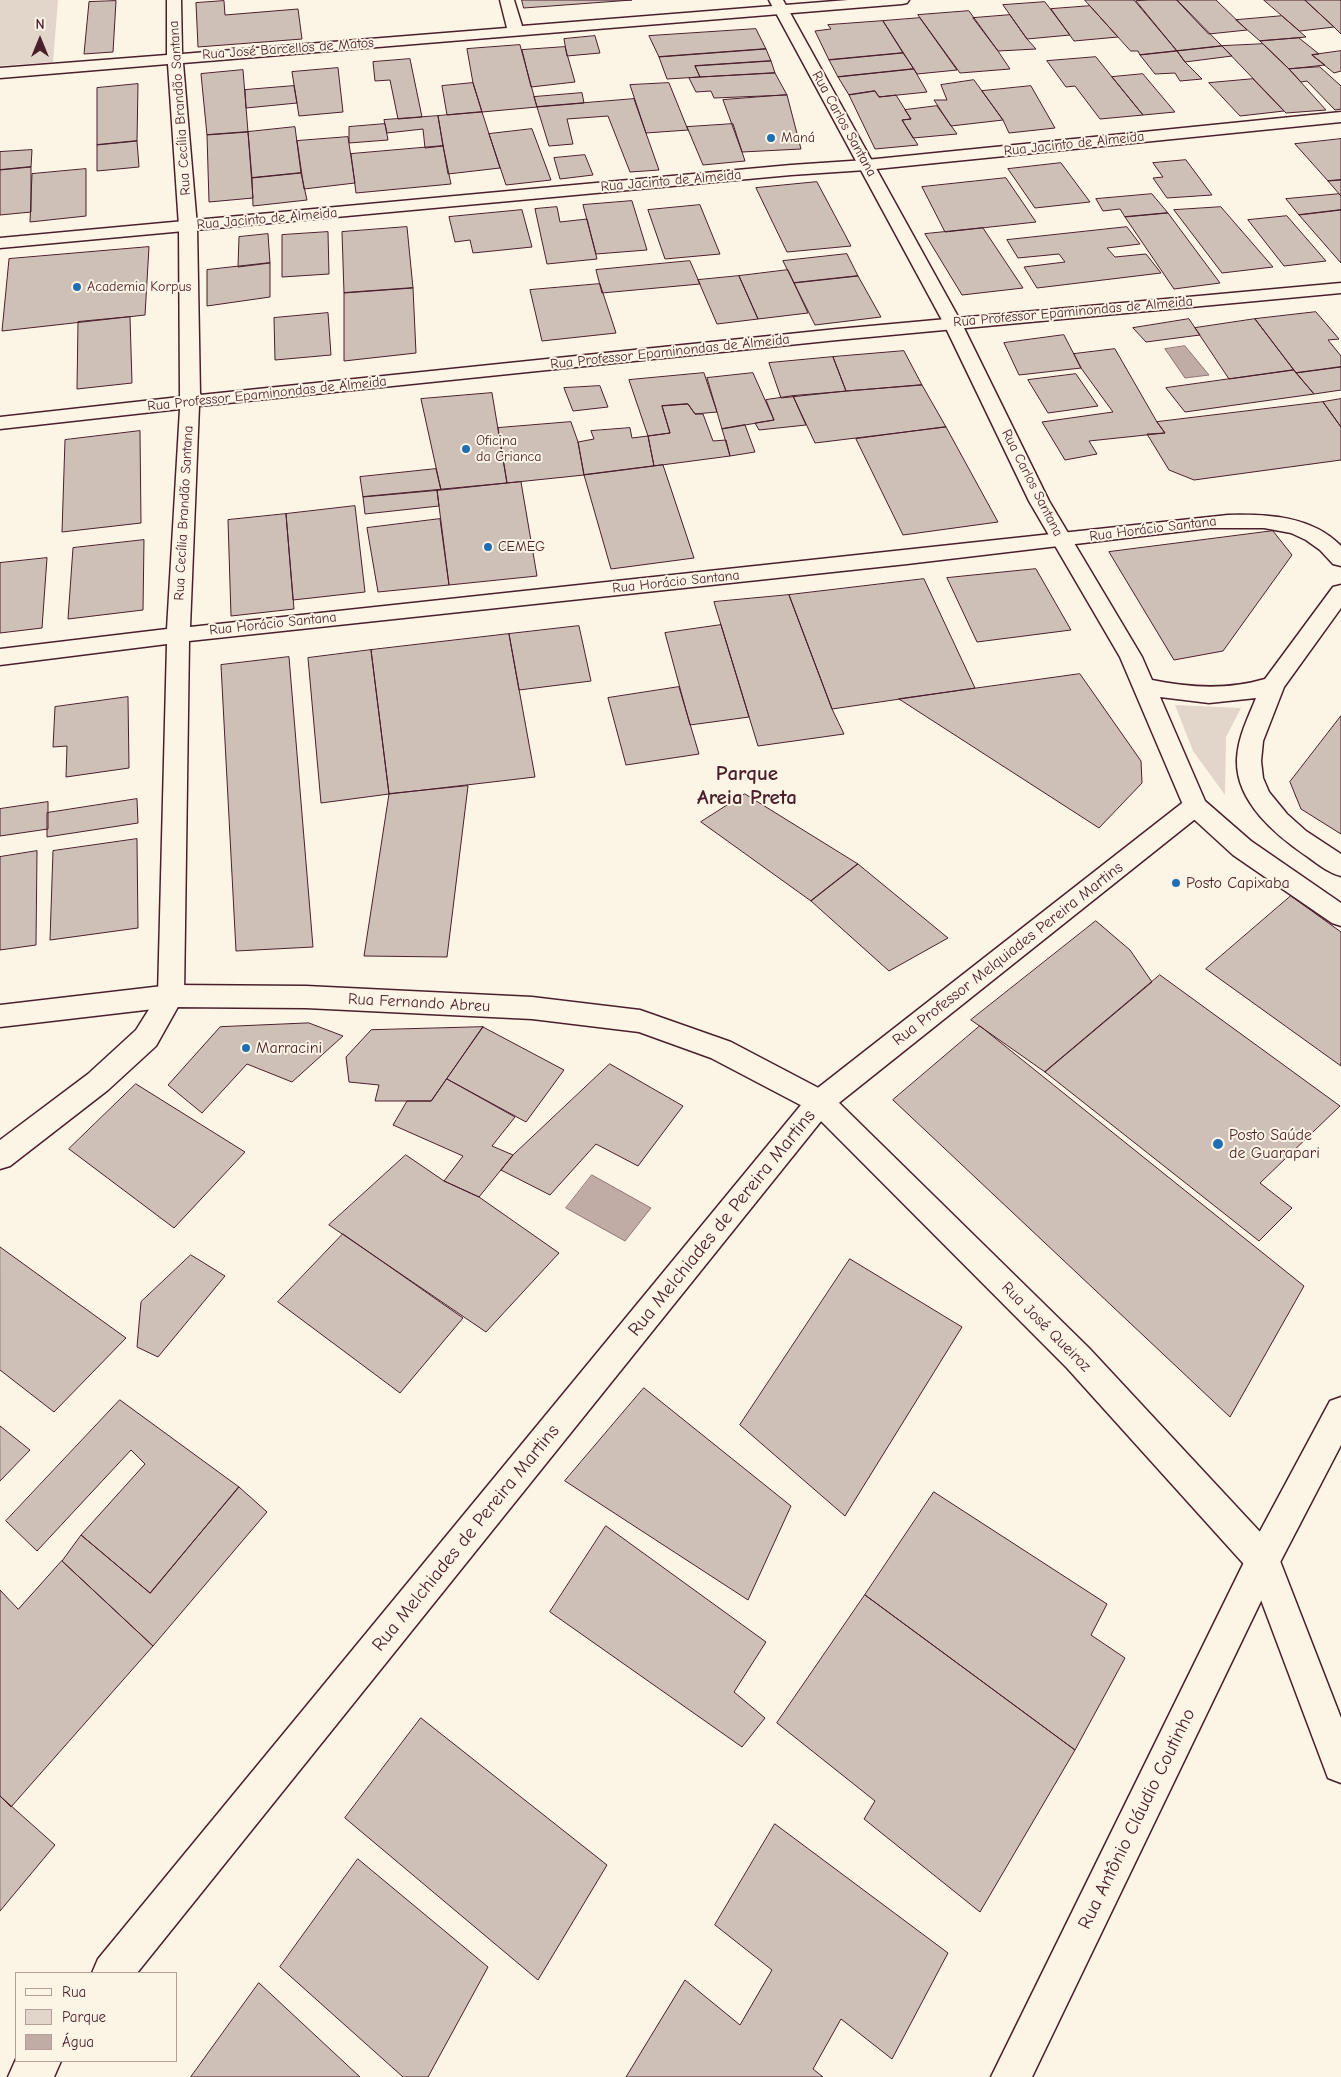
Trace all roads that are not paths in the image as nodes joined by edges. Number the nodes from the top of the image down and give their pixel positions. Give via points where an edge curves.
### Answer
1 (174, 0) edge
2 (507, 0) edge
3 (902, 0) edge
4 (778, 5) edge
5 (516, 32) junction
6 (174, 58) junction
7 (0, 73) edge
8 (1341, 117) edge
9 (866, 166) junction
10 (188, 226) junction
11 (0, 243) edge
12 (1341, 288) edge
13 (952, 322) junction
14 (190, 401) junction
15 (0, 423) edge
16 (1061, 540) junction
17 (1341, 559) edge
18 (1341, 592) edge
19 (178, 634) junction
20 (0, 657) edge
21 (1273, 684) junction
22 (1144, 686) junction
23 (1195, 806) junction
24 (1341, 867) edge
25 (1341, 916) edge
26 (171, 996) junction
27 (0, 1016) edge
28 (820, 1102) junction
29 (0, 1157) edge
30 (1341, 1412) edge
31 (1263, 1560) junction
32 (1341, 1765) edge
33 (113, 1972) edge
34 (40, 2062) edge
35 (28, 2077) edge
36 (1011, 2077) edge

1 - 6 street, Rua Cecília Brandão Santana
2 - 5 street
3 - 4 street, Rua José Barcellos de Matos
4 - 5 street, Rua José Barcellos de Matos
4 - 9 street, Rua Carlos Santana
5 - 6 street, Rua José Barcellos de Matos
6 - 7 street, Rua José Barcellos de Matos
6 - 10 street, Rua Cecília Brandão Santana
8 - 9 street, Rua Jacinto de Almeida
9 - 10 street, Rua Jacinto de Almeida via 781,171
9 - 13 street, Rua Carlos Santana
10 - 11 street, Rua Jacinto de Almeida
10 - 14 street, Rua Cecília Brandão Santana
12 - 13 street, Rua Professor Epaminondas de Almeida
13 - 14 street, Rua Professor Epaminondas de Almeida
13 - 16 street, Rua Carlos Santana
14 - 15 street, Rua Professor Epaminondas de Almeida
14 - 19 street, Rua Cecília Brandão Santana
16 - 17 street, Rua Horácio Santana via 1210,522 1272,522 1302,528 1321,538
16 - 19 street, Rua Horácio Santana
16 - 22 street, Rua Carlos Santana
18 - 21 street
19 - 20 street, Rua Horácio Santana
19 - 26 street, Rua Cecília Brandão Santana
21 - 22 street via 1228,696 1176,693
21 - 24 street via 1251,741 1251,778 1258,796 1278,820
22 - 23 street, Rua Carlos Santana
23 - 25 street, Rua Carlos Santana via 1242,848
23 - 28 street, Rua Professor Melquiades Pereira Martins
26 - 27 street, Rua Fernando Abreu
26 - 28 street, Rua Fernando Abreu via 306,997 532,1008 640,1021 721,1050
26 - 29 street via 146,1038 98,1082
28 - 31 street, Rua José Queiroz via 1078,1358
28 - 33 street, Rua Melchiades de Pereira Martins
30 - 31 street
31 - 32 street
31 - 36 street, Rua Antônio Cláudio Coutinho
34 - 35 street

